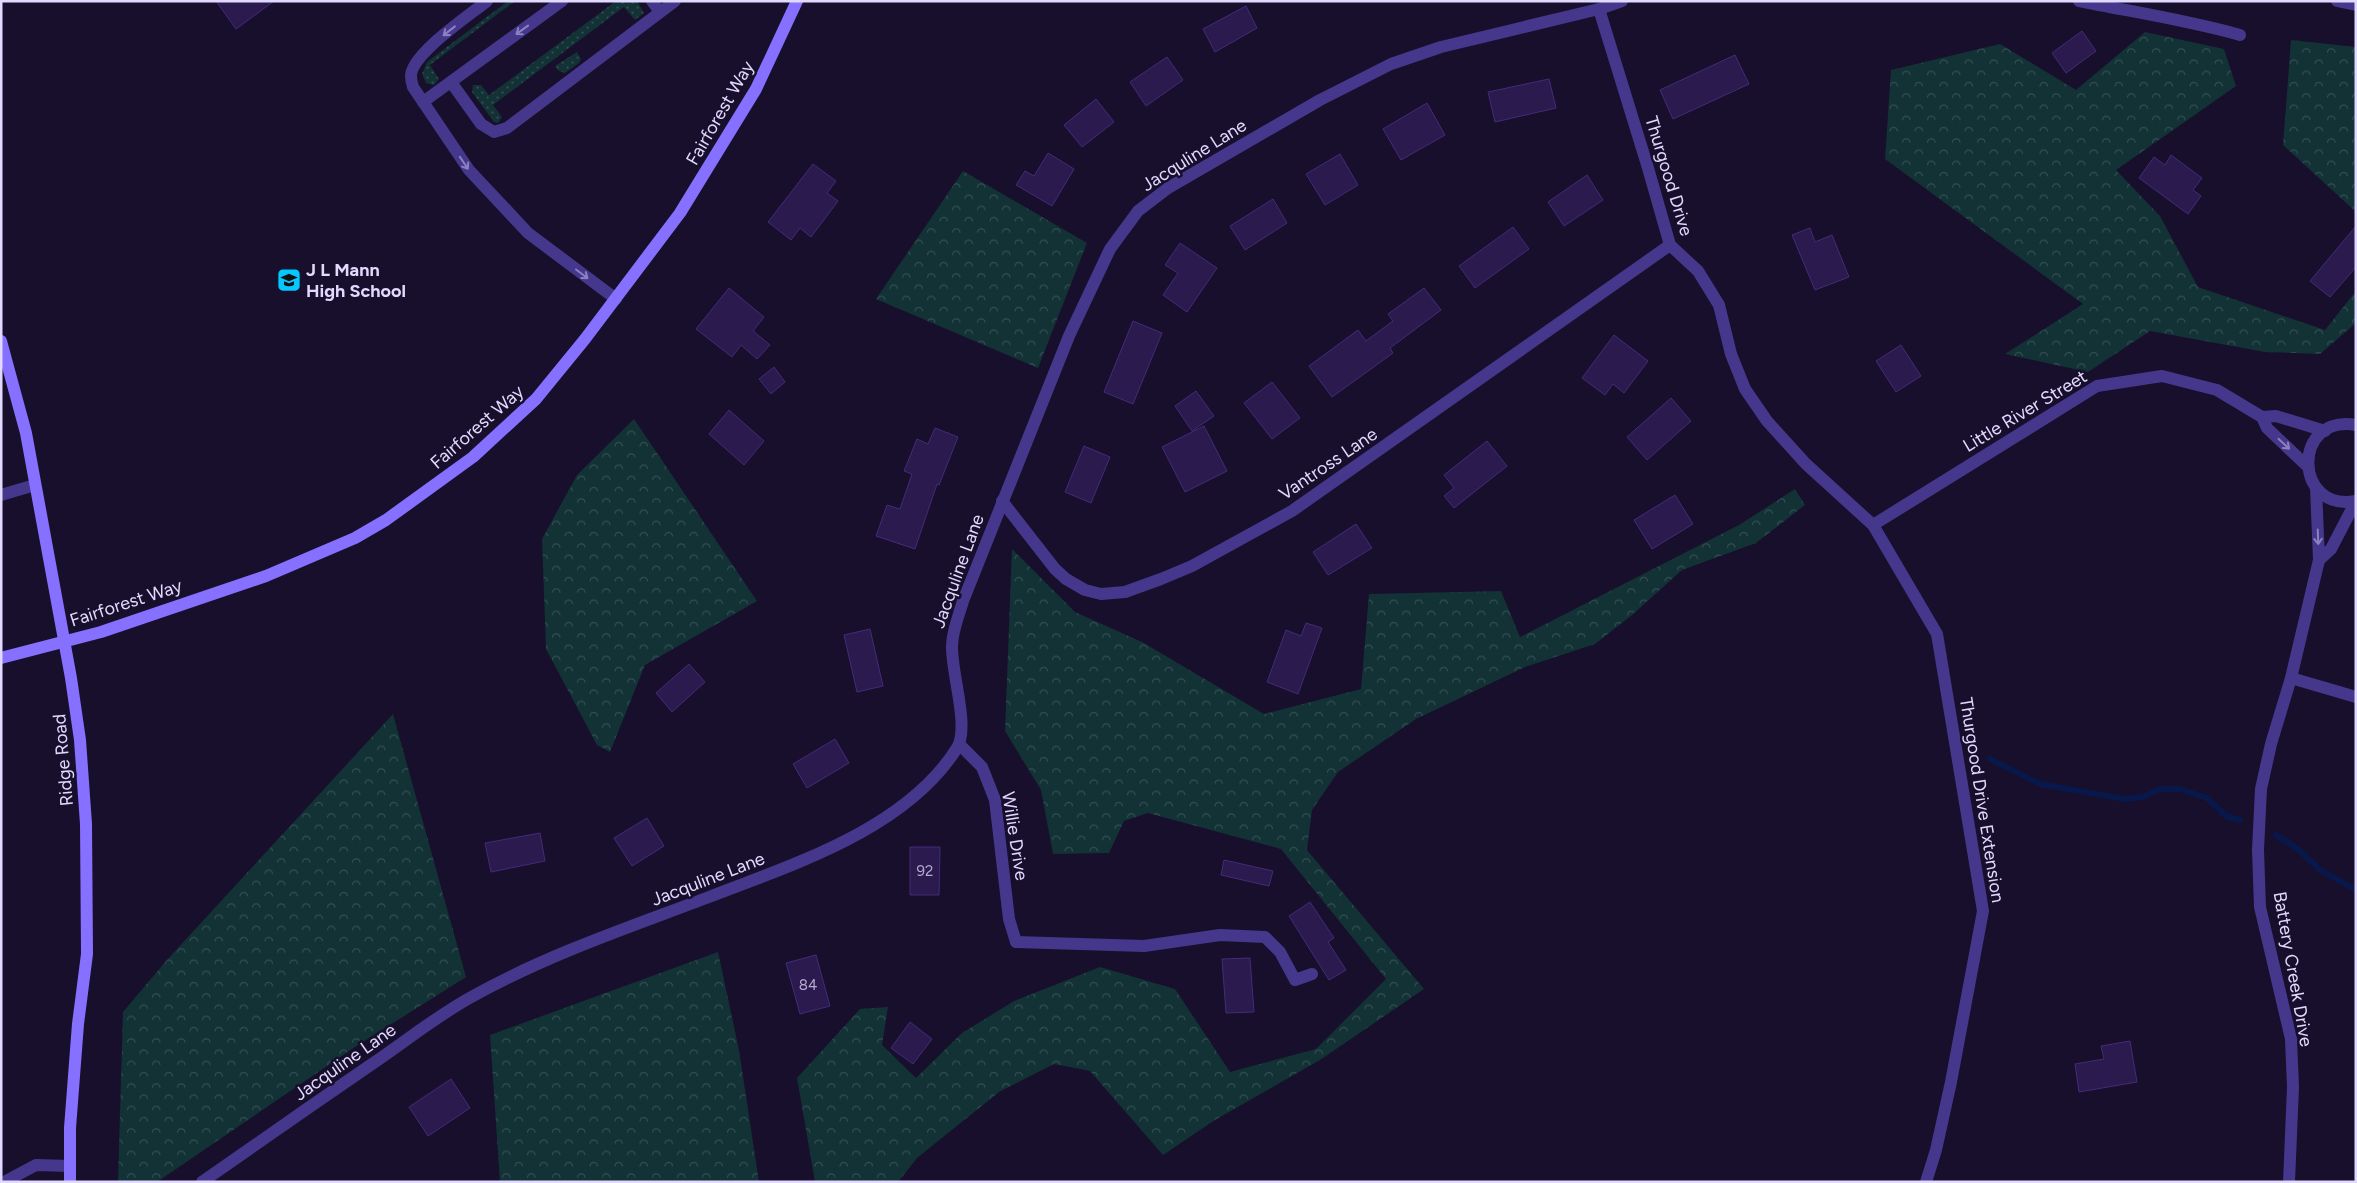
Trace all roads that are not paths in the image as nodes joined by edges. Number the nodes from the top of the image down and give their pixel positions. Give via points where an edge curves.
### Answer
1 (487, 1) edge
2 (562, 1) edge
3 (652, 1) edge
4 (675, 1) edge
5 (797, 1) edge
6 (1622, 1) edge
7 (2079, 1) edge
8 (2336, 1) edge
9 (2356, 5) edge
10 (1599, 10) junction
11 (660, 12) junction
12 (2240, 35) dead end
13 (451, 82) junction
14 (423, 102) junction
15 (1670, 245) junction
16 (616, 299) junction
17 (1, 341) edge
18 (2356, 412) edge
19 (2262, 417) junction
20 (2351, 424) edge
21 (2325, 430) junction
22 (2307, 466) junction
23 (36, 485) junction
24 (2316, 488) junction
25 (1, 495) edge
26 (1002, 501) junction
27 (2356, 501) edge
28 (1873, 525) junction
29 (2319, 560) junction
30 (64, 641) junction
31 (1, 658) edge
32 (2291, 678) junction
33 (2356, 697) edge
34 (959, 744) junction
35 (1312, 974) dead end
36 (70, 1166) junction
37 (4, 1182) edge
38 (70, 1182) edge
39 (202, 1182) edge
40 (1926, 1182) edge
41 (2290, 1182) edge

1 -> 14 street via 419,58 411,74 413,87
2 -> 13 street
3 - 11 street
4 - 11 street
5 - 16 main road, Fairforest Way via 756,89 729,136 680,213
6 - 10 street, Jacquline Lane
7 - 12 street via 2198,23
8 - 9 street
10 - 15 street, Thurgood Drive
10 - 26 street, Jacquline Lane via 1441,47 1391,64 1312,104 1168,188 1138,211 1122,230 1100,267
11 - 13 street via 507,128 494,132 482,124
13 - 14 street
14 -> 16 street via 469,170 528,233
15 - 26 street, Vantross Lane via 1292,510 1161,580 1125,592 1101,594 1085,590 1066,580 1055,569
15 - 28 street, Thurgood Drive via 1698,271 1719,305 1736,371 1767,421 1806,464
16 - 30 main road, Fairforest Way via 536,399 473,457 386,520 355,538 266,576 102,632
17 - 23 main road, Ridge Road via 26,433
18 - 20 street
19 - 21 street, Little River Street via 2276,416
19 -> 22 street, Little River Street via 2267,428
19 - 28 street, Little River Street via 2217,390 2162,376 2097,386
20 - 21 street
21 - 22 street via 2313,442
22 - 24 street, Battery Creek Drive
23 - 25 street
23 - 30 main road, Ridge Road
24 - 27 street via 2337,501
24 -> 29 street, Battery Creek Drive
26 - 34 street, Jacquline Lane via 963,601 952,642 961,714
27 - 29 street, Battery Creek Drive via 2331,549
28 - 40 street, Thurgood Drive Extension via 1937,634 1984,911 1949,1092
29 - 32 street, Battery Creek Drive
30 - 31 main road, Fairforest Way
30 - 36 main road, Ridge Road via 80,740 86,824 87,954 78,1024
32 - 33 street
32 - 41 street, Battery Creek Drive via 2261,789 2258,850 2260,907 2291,1039
34 - 35 street, Willie Drive via 982,767 995,800 1009,919 1016,942 1144,946 1220,935 1265,937 1280,952 1295,980
34 - 39 street, Jacquline Lane via 926,786 882,819 834,846 769,875 524,969 472,996
36 - 37 street via 36,1166
36 - 38 main road, Ridge Road

